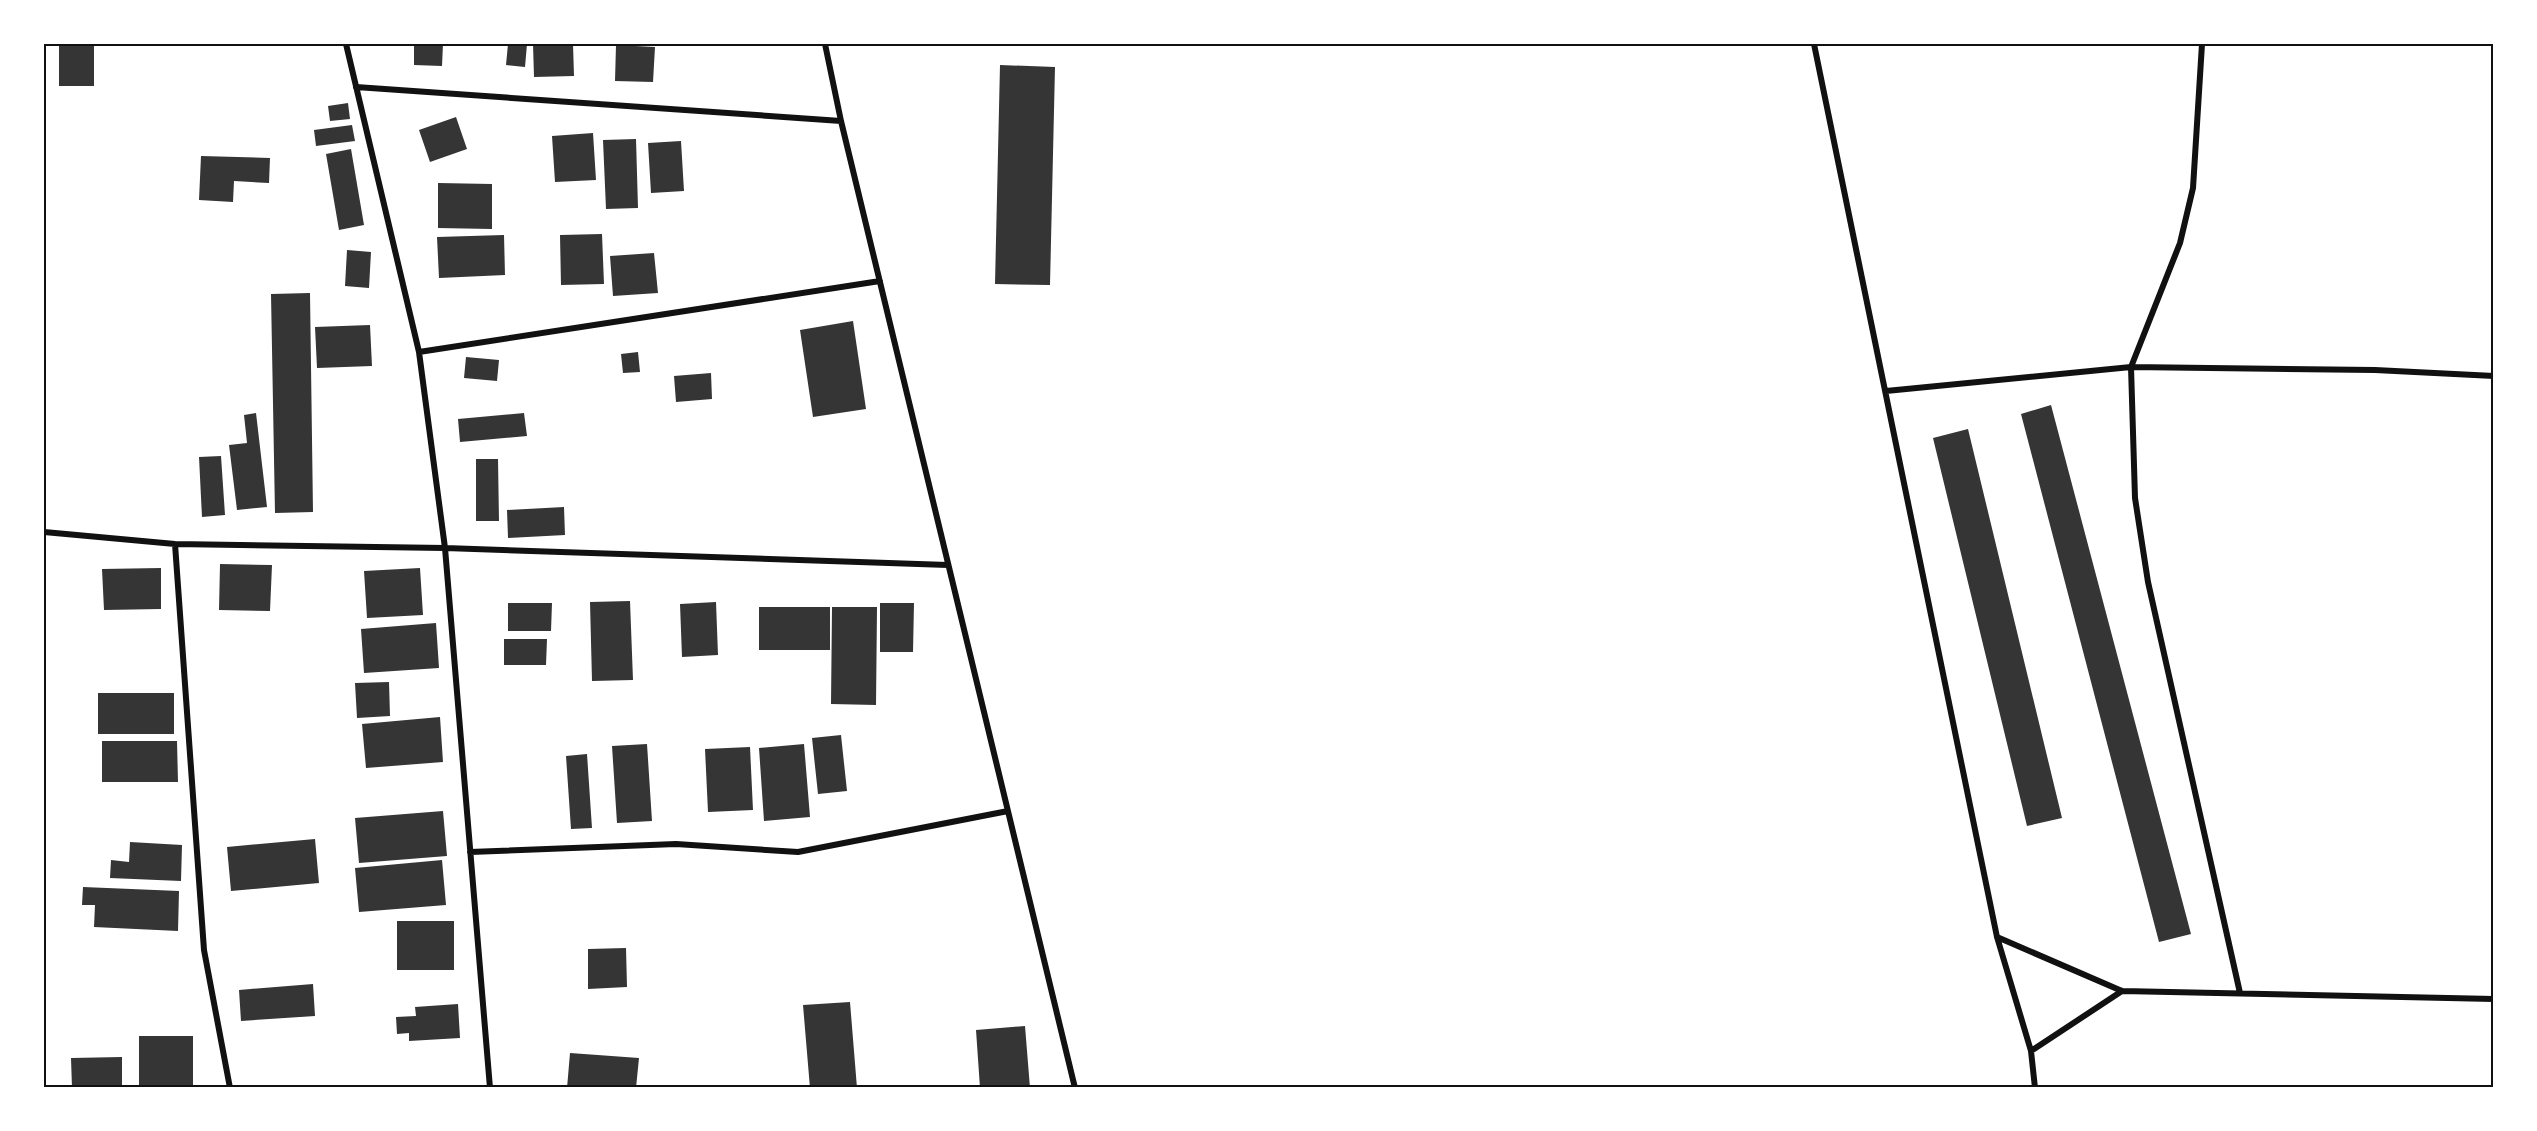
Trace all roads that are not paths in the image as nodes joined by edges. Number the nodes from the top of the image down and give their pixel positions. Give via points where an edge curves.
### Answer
1 (346, 44) edge
2 (825, 44) edge
3 (1814, 44) edge
4 (2202, 44) edge
5 (356, 87) junction
6 (841, 121) junction
7 (880, 281) junction
8 (419, 352) junction
9 (2131, 367) junction
10 (2493, 376) edge
11 (1886, 391) junction
12 (44, 532) edge
13 (175, 544) junction
14 (445, 548) junction
15 (948, 565) junction
16 (1008, 811) junction
17 (470, 852) junction
18 (1997, 937) junction
19 (2122, 991) junction
20 (2240, 993) junction
21 (2493, 999) edge
22 (2031, 1051) junction
23 (230, 1088) edge
24 (490, 1088) edge
25 (1075, 1088) edge
26 (2035, 1088) edge

1 - 5 street
2 - 6 street
3 - 11 street
4 - 9 street via 2193,189 2180,243
5 - 6 street
5 - 8 street
6 - 7 street
7 - 8 street
7 - 15 street
8 - 14 street
9 - 10 street via 2375,370
9 - 11 street
9 - 20 street via 2135,498 2148,582
11 - 18 street
12 - 13 street
13 - 14 street
13 - 23 street via 204,950
14 - 15 street
14 - 17 street
15 - 16 street
16 - 17 street via 798,852 676,844
16 - 25 street
17 - 24 street
18 - 19 street
18 - 22 street
19 - 20 street
19 - 22 street
20 - 21 street
22 - 26 street

